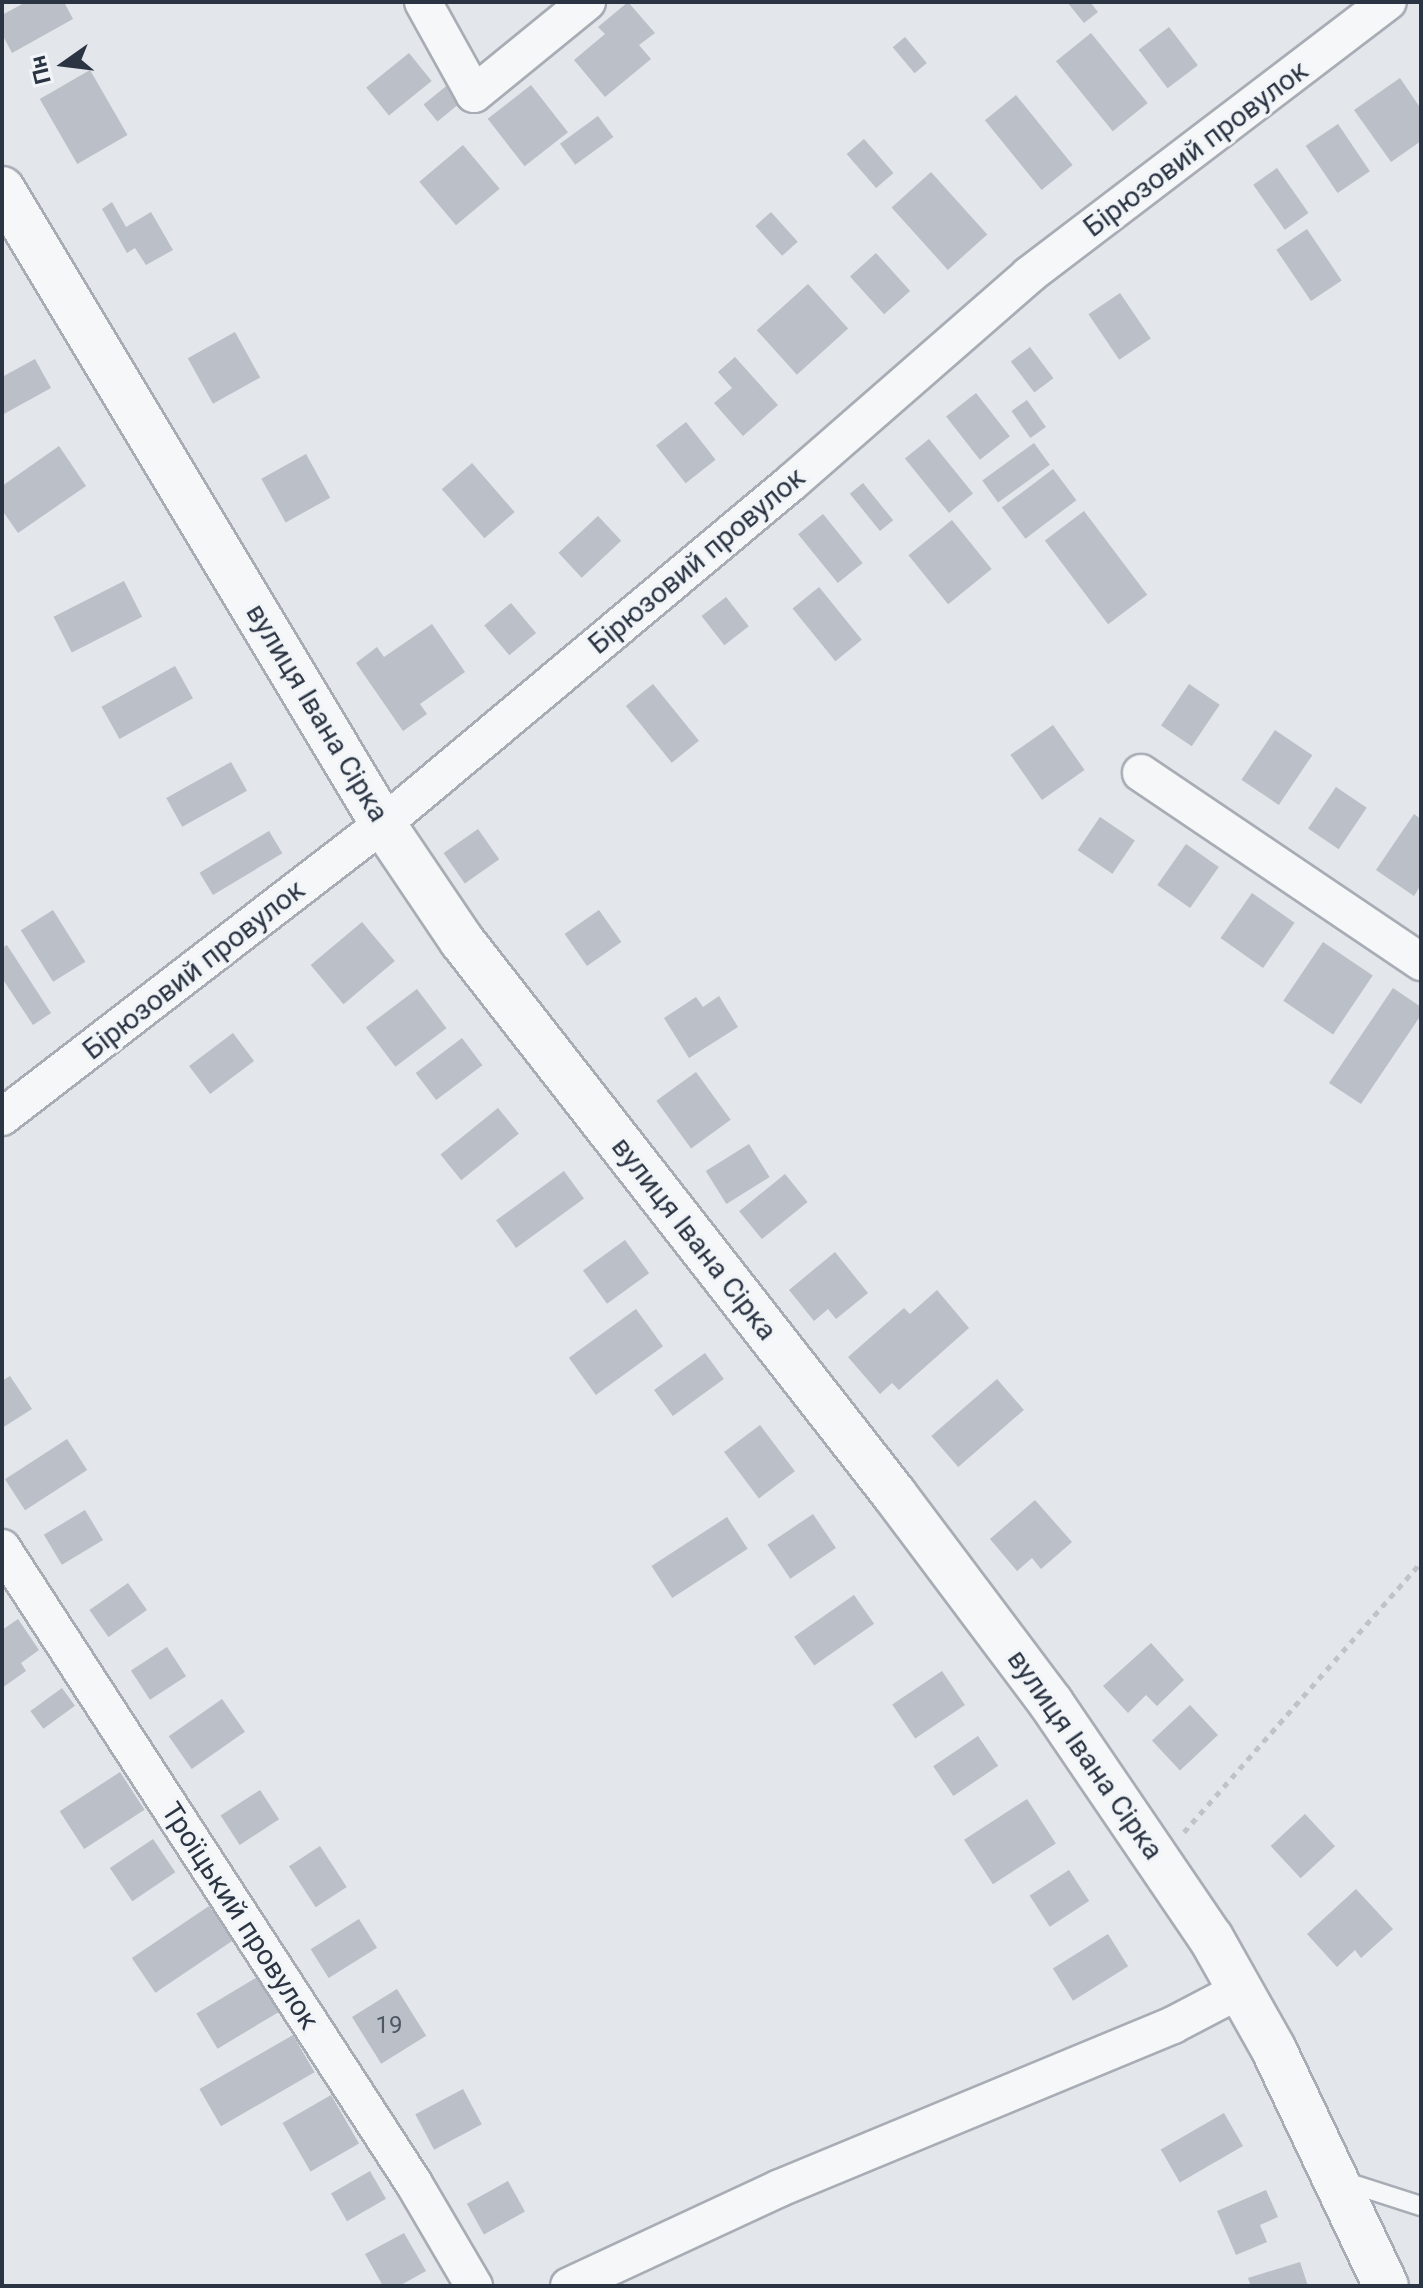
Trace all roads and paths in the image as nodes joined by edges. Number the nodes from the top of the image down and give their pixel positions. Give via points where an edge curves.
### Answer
1 (423, 2) edge
2 (587, 2) edge
3 (1388, 2) edge
4 (2, 189) edge
5 (1141, 773) dead end
6 (383, 824) junction
7 (1421, 962) edge
8 (2, 1117) edge
9 (2, 1548) edge
10 (1421, 1562) edge
11 (1158, 1859) junction
12 (1242, 1989) junction
13 (1337, 2179) junction
14 (1421, 2206) edge
15 (474, 2286) edge
16 (569, 2286) edge
17 (1386, 2286) edge

1 - 2 street via 474,94
3 - 6 street, Бірюзовий провулок via 1029,275 792,482
4 - 6 street, вулиця Івана Сірка
5 - 7 street
6 - 8 street, Бірюзовий провулок
6 - 11 street, вулиця Івана Сірка via 462,941 1051,1703
9 - 15 street, Троїцький провулок via 413,2182
10 - 11 path
11 - 12 street, вулиця Івана Сірка
12 - 13 street, вулиця Івана Сірка
12 - 16 street via 1173,2025 780,2188
13 - 14 lane
13 - 17 street, вулиця Івана Сірка

